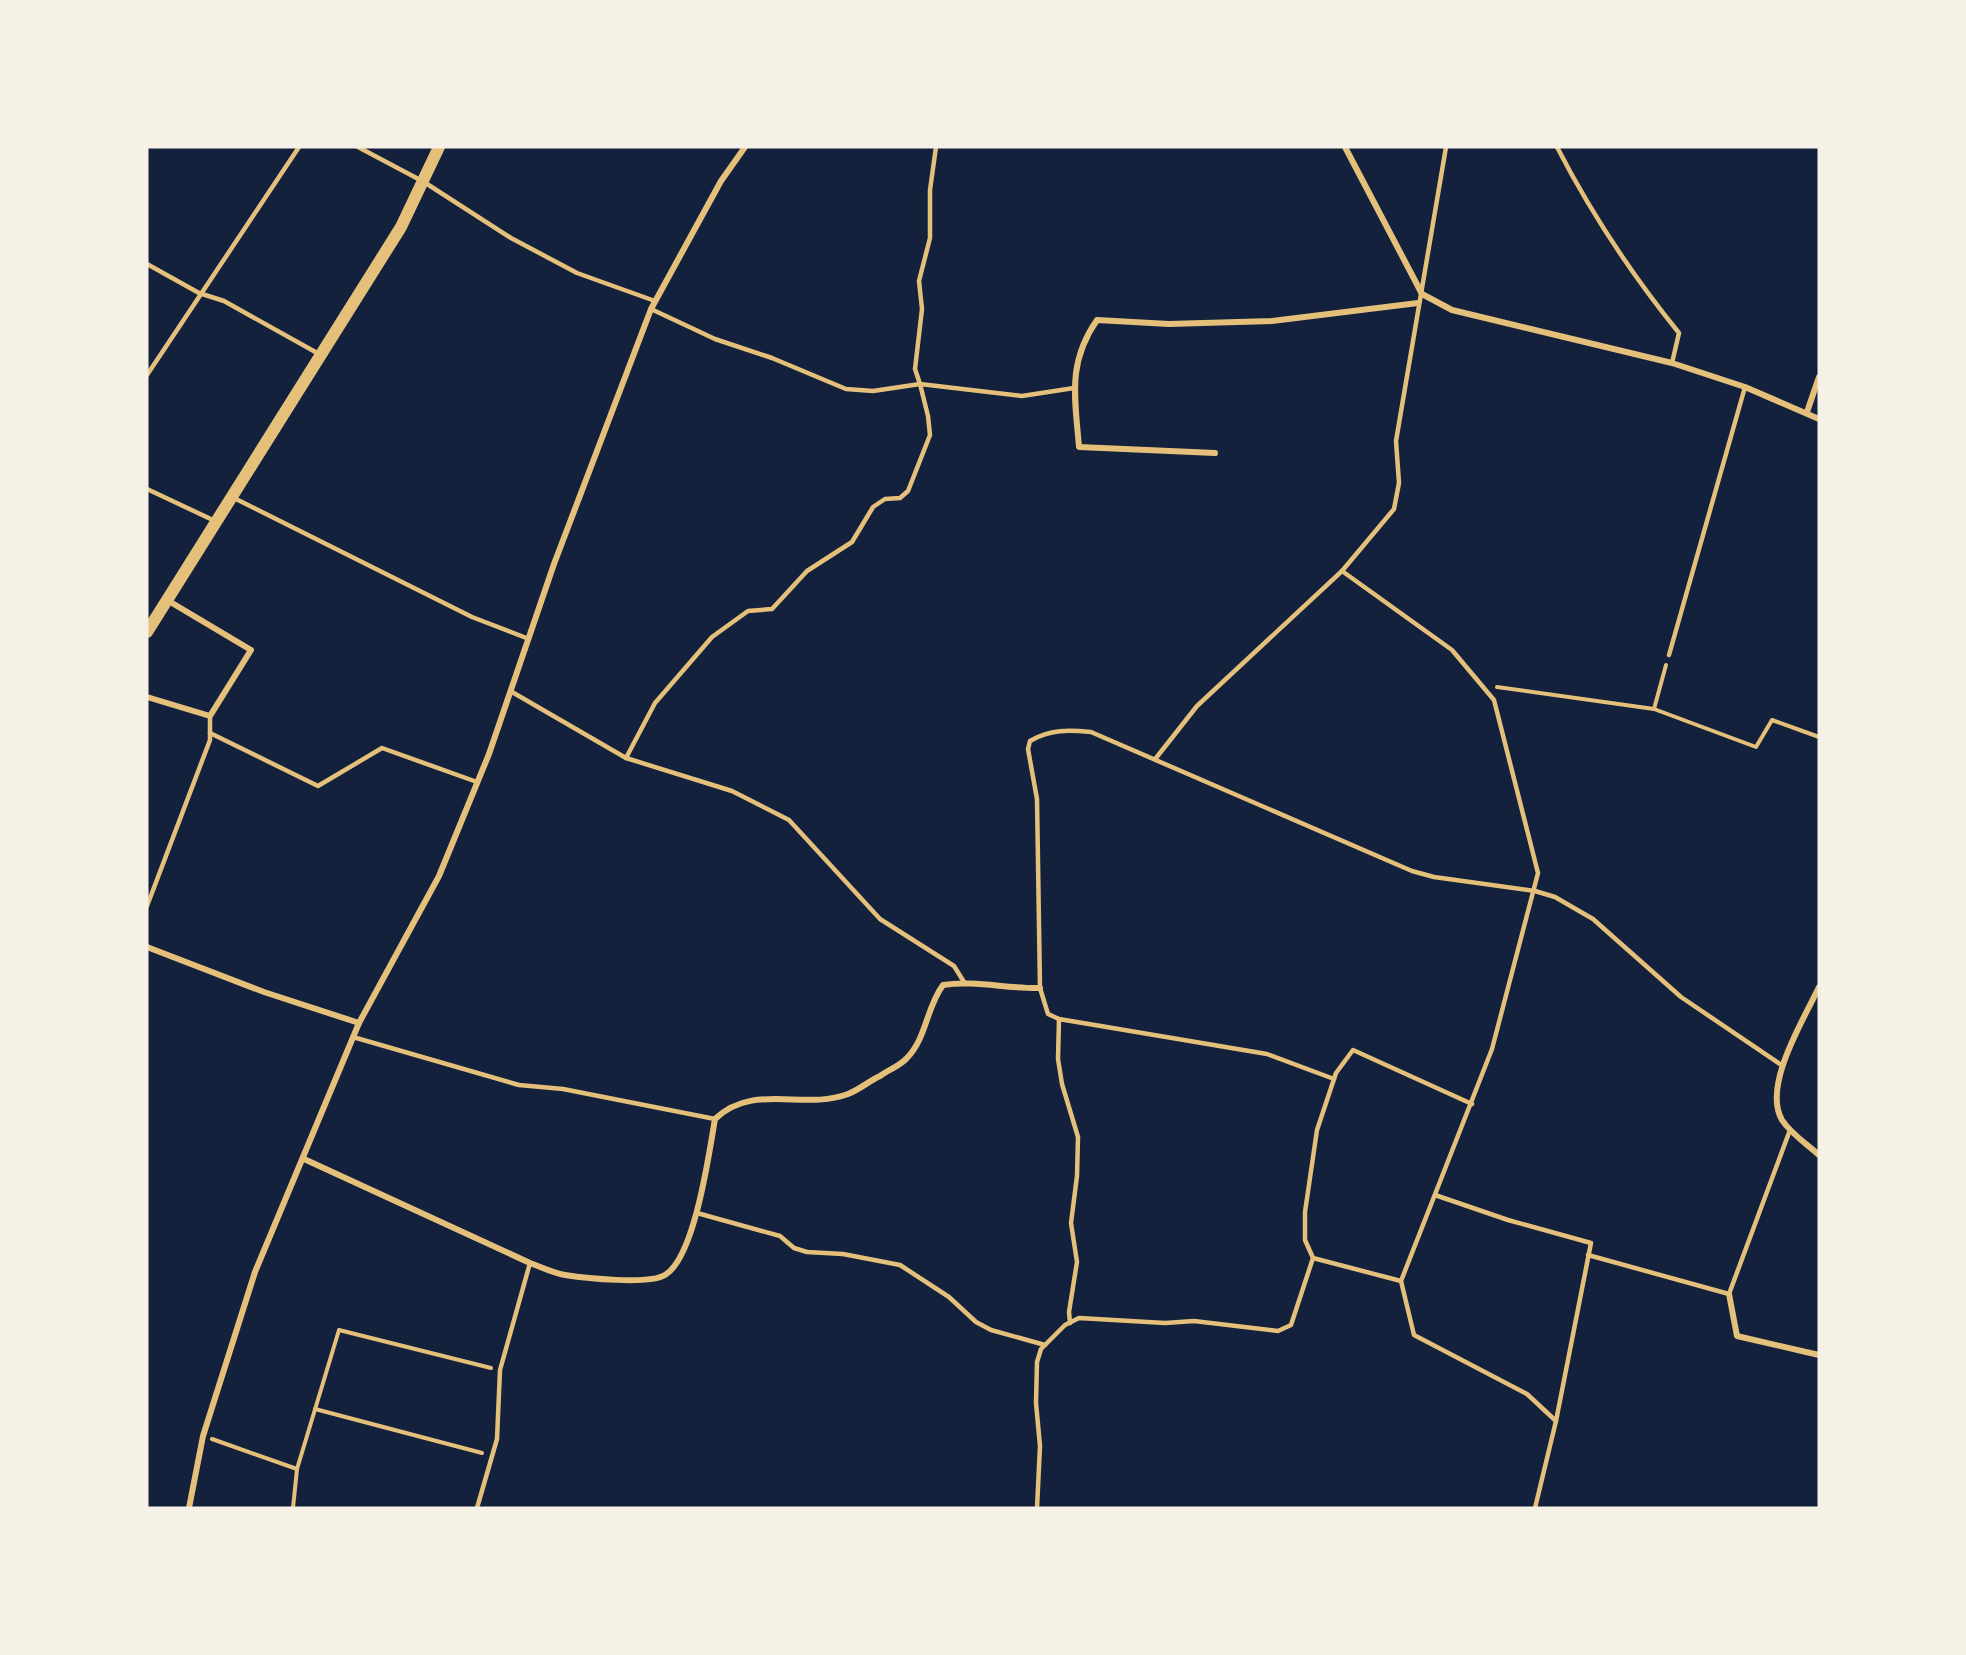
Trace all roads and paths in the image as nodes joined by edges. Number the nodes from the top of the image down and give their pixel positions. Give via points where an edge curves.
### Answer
1 (299, 147) edge
2 (358, 147) edge
3 (439, 147) edge
4 (745, 147) edge
5 (936, 147) edge
6 (1345, 147) edge
7 (1446, 147) edge
8 (1557, 147) edge
9 (424, 182) junction
10 (147, 264) edge
11 (199, 293) junction
12 (1422, 294) junction
13 (655, 301) junction
14 (1418, 303) junction
15 (651, 309) junction
16 (322, 355) junction
17 (1672, 363) junction
18 (147, 375) edge
19 (1819, 377) edge
20 (920, 384) junction
21 (1745, 387) junction
22 (1074, 388) junction
23 (1807, 412) junction
24 (1819, 419) edge
25 (1215, 453) dead end
26 (147, 489) edge
27 (231, 497) junction
28 (216, 521) junction
29 (1342, 571) junction
30 (167, 600) junction
31 (147, 632) edge
32 (530, 639) junction
33 (1669, 655) joint
34 (1481, 685) junction
35 (512, 692) junction
36 (147, 697) edge
37 (1654, 709) junction
38 (210, 716) junction
39 (210, 733) junction
40 (1819, 737) edge
41 (626, 758) junction
42 (1156, 758) junction
43 (477, 782) junction
44 (1535, 891) junction
45 (147, 906) edge
46 (147, 947) edge
47 (964, 982) junction
48 (1819, 987) edge
49 (1040, 988) junction
50 (1059, 1019) junction
51 (359, 1023) junction
52 (353, 1036) junction
53 (1783, 1066) junction
54 (1334, 1079) junction
55 (1472, 1104) junction
56 (715, 1119) junction
57 (1790, 1130) junction
58 (1819, 1155) edge
59 (304, 1159) junction
60 (1435, 1195) junction
61 (697, 1213) junction
62 (1588, 1255) junction
63 (1313, 1258) junction
64 (530, 1263) junction
65 (1401, 1281) junction
66 (1729, 1294) junction
67 (1070, 1323) junction
68 (1045, 1345) junction
69 (1819, 1355) edge
70 (500, 1370) junction
71 (315, 1409) junction
72 (1556, 1421) junction
73 (203, 1436) junction
74 (492, 1456) junction
75 (297, 1468) junction
76 (189, 1508) edge
77 (293, 1508) edge
78 (477, 1508) edge
79 (1037, 1508) edge
80 (1535, 1508) edge

1 - 11 lane
2 - 9 lane
3 - 9 main road
4 - 13 street via 721,181
5 - 20 lane via 930,190 930,238 919,280 922,309 915,369
6 - 12 street
7 - 12 lane
8 - 17 lane via 1589,207 1678,333
9 - 13 lane via 511,238 577,273
9 - 16 main road via 401,227
10 - 11 lane
11 - 16 lane via 224,301
11 - 18 lane
12 - 14 lane
12 - 17 street via 1452,310
13 - 15 street
14 - 22 street via 1272,321 1168,324 1097,320 1084,339
14 - 29 lane via 1396,441 1399,483 1394,509
15 - 20 lane via 715,339 846,390 873,391
15 - 32 street via 554,564
16 - 27 main road
17 - 21 street
19 - 23 street
20 - 22 lane via 1022,396
20 - 41 lane via 930,435 908,491 900,498 885,499 873,507 852,542 807,571 772,609 748,611 712,638 655,703
21 - 23 street
21 - 33 lane
22 - 25 street via 1079,447
23 - 24 street
26 - 28 lane
27 - 28 main road
27 - 32 lane via 472,617
28 - 30 main road
29 - 34 lane via 1452,650
29 - 42 lane via 1197,706
30 - 31 main road
30 - 38 street via 251,650
32 - 35 street
33 - 37 path
34 - 37 path
34 - 44 lane via 1494,700 1509,756 1538,873
35 - 41 lane
35 - 43 street
36 - 38 street
37 - 40 path via 1756,747 1772,720
38 - 39 lane
39 - 43 lane via 318,786 382,748
39 - 45 lane
41 - 47 lane via 732,791 789,820 879,919 954,966
42 - 44 lane via 1412,871
42 - 49 lane via 1091,732 1064,730 1030,741 1037,799
43 - 51 street via 439,876
44 - 53 lane via 1555,897 1593,919 1681,997
44 - 55 lane via 1492,1049
46 - 51 street
47 - 49 street
47 - 56 street via 943,985 933,999 920,1043 905,1060 847,1095 748,1100 726,1109
48 - 53 street
49 - 50 lane via 1048,1014
50 - 54 lane via 1267,1054
50 - 67 lane via 1058,1059 1078,1137 1071,1223 1077,1262
51 - 52 street
52 - 56 lane via 519,1085 563,1089
52 - 59 street
53 - 57 street via 1776,1100 1781,1118
54 - 55 lane via 1353,1050
54 - 63 lane via 1317,1130 1305,1212 1305,1240
55 - 60 lane
56 - 61 street
57 - 58 street
57 - 66 lane
59 - 64 street
59 - 73 street via 255,1272
60 - 62 lane via 1592,1243
60 - 65 lane
61 - 64 street via 677,1261 666,1275 648,1280 564,1275
61 - 68 lane via 780,1236 794,1248 807,1252 843,1254 900,1265 949,1297 976,1322
62 - 66 lane
62 - 72 lane
63 - 65 lane
63 - 67 lane via 1291,1325 1278,1331 1194,1321 1079,1318
64 - 70 lane
65 - 72 lane via 1414,1335 1527,1394
66 - 69 street via 1737,1336
67 - 68 lane
68 - 79 lane via 1037,1362
70 - 71 path via 339,1330
70 - 74 lane via 497,1439
71 - 74 path
71 - 75 path
72 - 80 lane
73 - 75 path
73 - 76 street
74 - 78 lane
75 - 77 path

